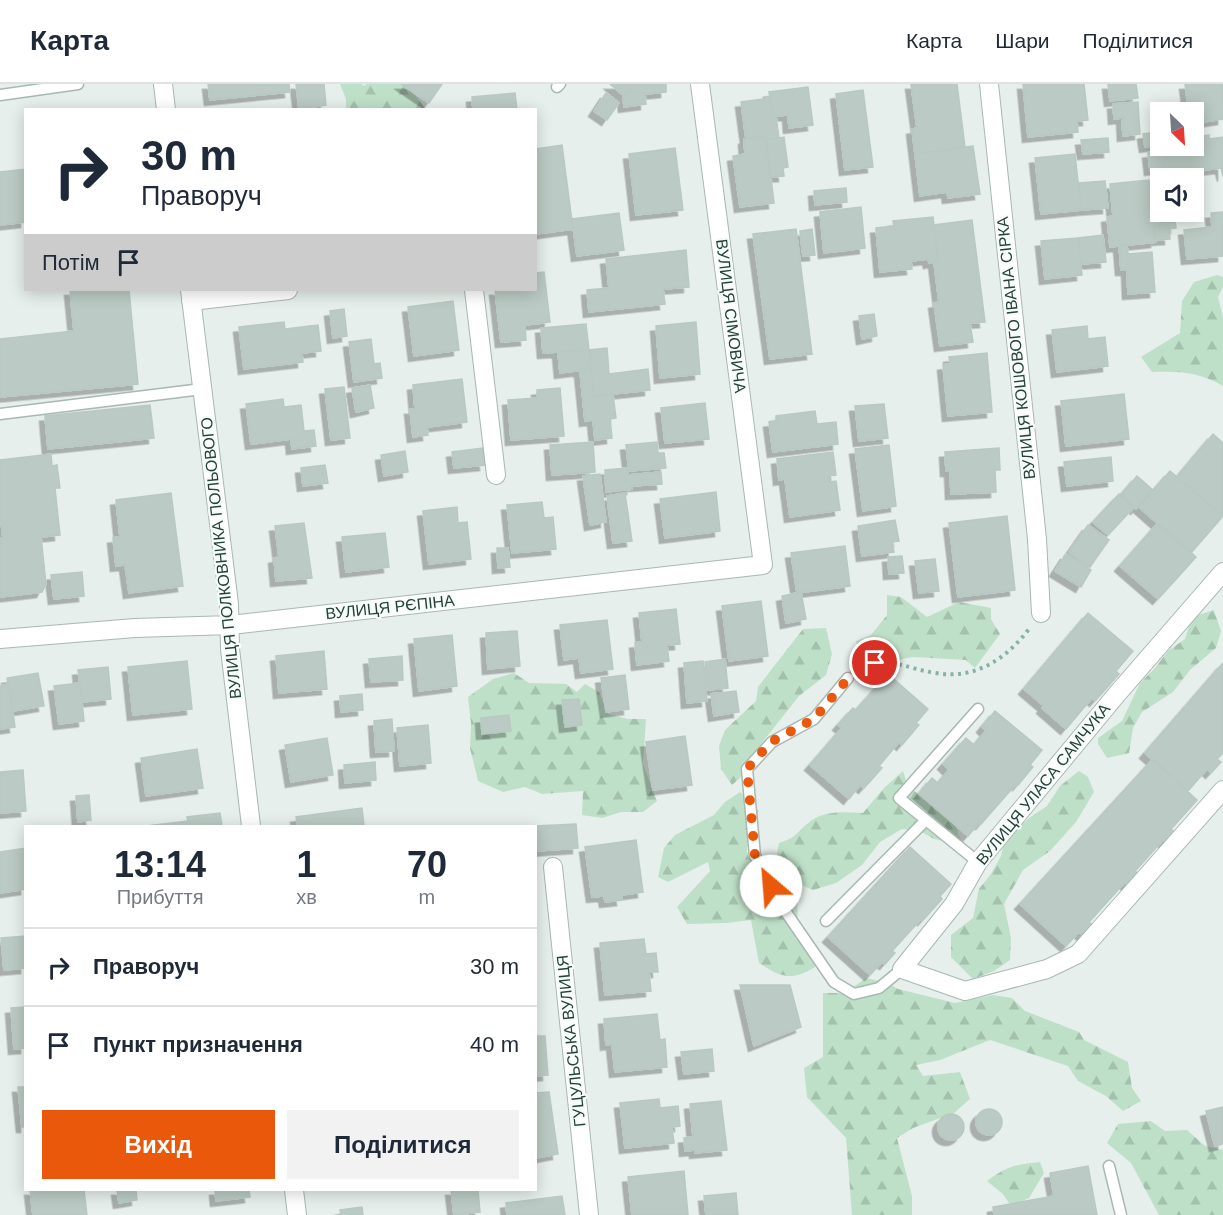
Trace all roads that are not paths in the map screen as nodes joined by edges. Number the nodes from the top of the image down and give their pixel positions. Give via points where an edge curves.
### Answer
1 (78, 84) edge
2 (163, 84) edge
3 (700, 84) edge
4 (989, 84) edge
5 (0, 95) edge
6 (166, 108) edge
7 (268, 291) edge
8 (474, 291) edge
9 (190, 295) edge
10 (202, 389) junction
11 (0, 414) edge
12 (496, 476) dead end
13 (761, 548) joint
14 (1223, 572) edge
15 (1041, 613) road end
16 (231, 625) junction
17 (0, 639) edge
18 (848, 678) road end
19 (978, 709) dead end
20 (1223, 790) edge
21 (926, 820) junction
22 (251, 825) edge
23 (978, 862) junction
24 (553, 867) dead end
25 (826, 921) dead end
26 (902, 969) junction
27 (1109, 1166) dead end
28 (294, 1191) edge
29 (297, 1215) edge
30 (589, 1215) edge
31 (1121, 1215) edge

1 - 5 lane
2 - 6 street
3 - 13 street, ВУЛИЦЯ СІМОВИЧА
4 - 15 street, ВУЛИЦЯ КОШОВОГО ІВАНА СІРКА via 1037,539
7 - 9 street
8 - 12 street
9 - 10 street, ВУЛИЦЯ ПОЛКОВНИКА ПОЛЬОВОГО
10 - 11 lane
10 - 16 street, ВУЛИЦЯ ПОЛКОВНИКА ПОЛЬОВОГО
13 - 16 street, ВУЛИЦЯ РЄПІНА via 763,565
14 - 23 street, ВУЛИЦЯ УЛАСА САМЧУКА
16 - 17 street, ВУЛИЦЯ РЄПІНА
16 - 22 street, ВУЛИЦЯ ПОЛКОВНИКА ПОЛЬОВОГО via 230,649
18 - 26 lane via 814,719 771,742 747,769 755,856 779,902 834,982 854,994 879,988
19 - 21 lane via 899,798
20 - 26 street via 1078,954 1047,969 965,991
21 - 23 lane
21 - 25 lane
23 - 26 street, ВУЛИЦЯ УЛАСА САМЧУКА via 954,904
24 - 30 street, ГУЦУЛЬСЬКА ВУЛИЦЯ
27 - 31 lane
28 - 29 street

